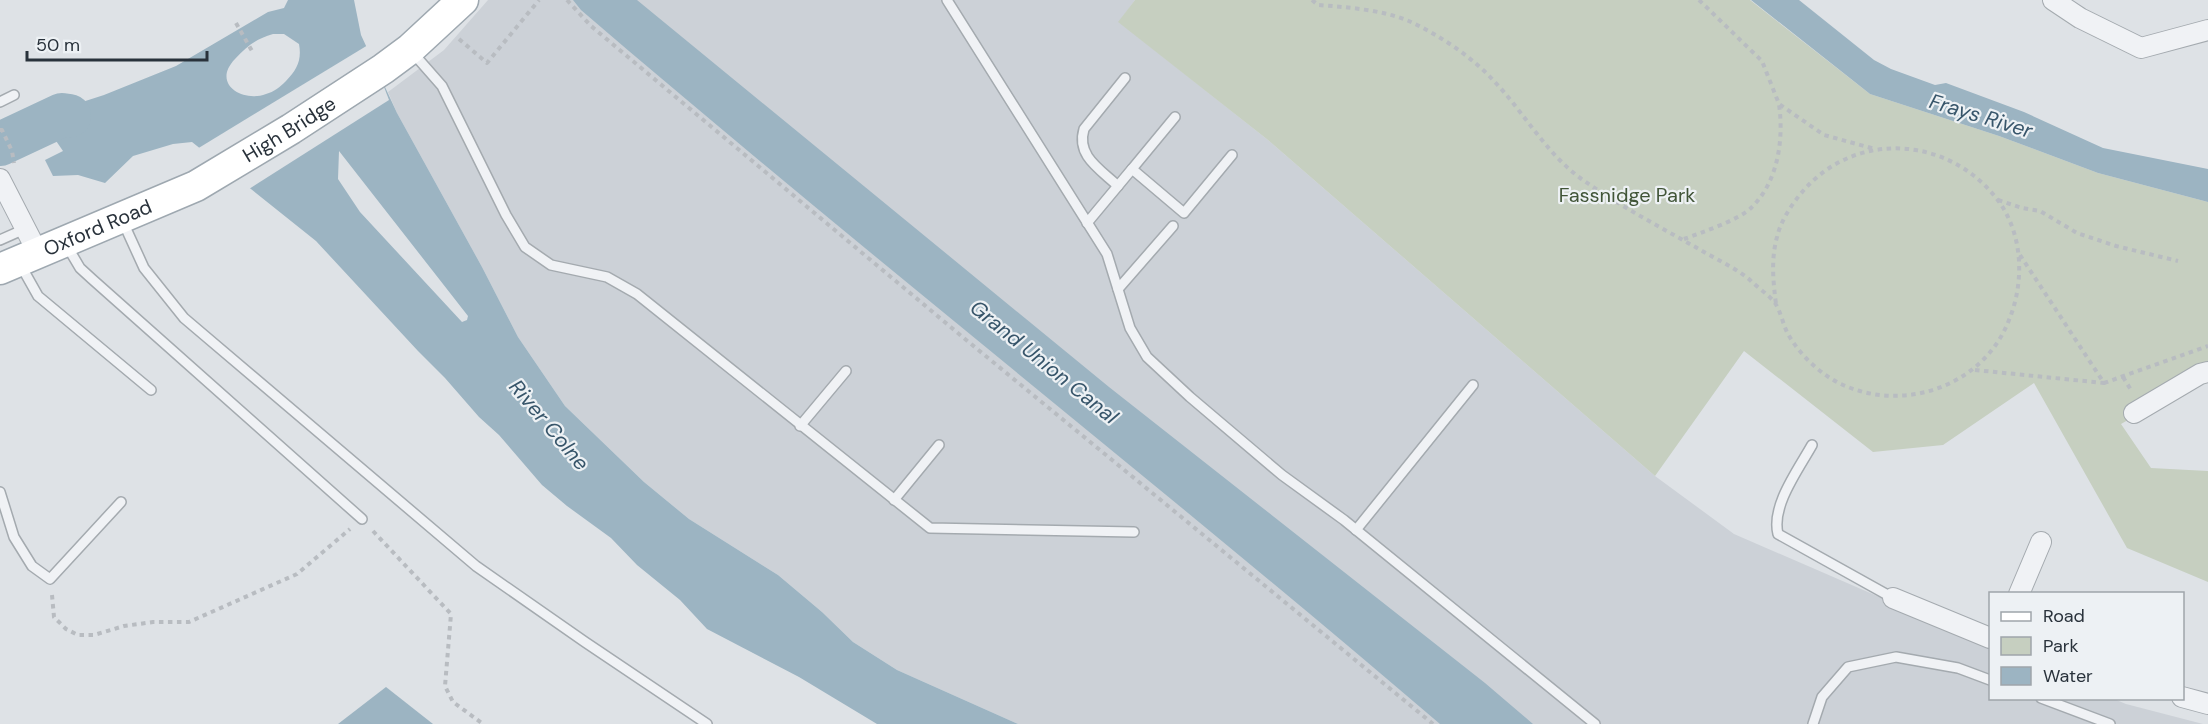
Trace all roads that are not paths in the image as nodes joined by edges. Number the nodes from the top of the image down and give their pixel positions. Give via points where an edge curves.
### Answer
1 (463, 0) edge
2 (947, 0) edge
3 (2053, 0) edge
4 (2208, 30) edge
5 (410, 49) junction
6 (1125, 78) dead end
7 (14, 95) dead end
8 (0, 102) edge
9 (1175, 117) dead end
10 (1232, 155) dead end
11 (1132, 169) junction
12 (0, 180) edge
13 (196, 186) joint
14 (1118, 186) junction
15 (121, 217) junction
16 (1087, 223) junction
17 (1173, 226) dead end
18 (25, 249) edge
19 (1118, 289) junction
20 (846, 371) dead end
21 (2208, 372) edge
22 (1473, 385) dead end
23 (151, 390) dead end
24 (2134, 413) dead end
25 (800, 426) junction
26 (939, 445) dead end
27 (1812, 445) dead end
28 (0, 492) edge
29 (894, 500) junction
30 (121, 502) dead end
31 (362, 519) road end
32 (1356, 530) junction
33 (1134, 532) dead end
34 (2041, 542) dead end
35 (2020, 592) edge
36 (1893, 598) joint
37 (1989, 638) edge
38 (1989, 680) edge
39 (2184, 698) edge
40 (2044, 700) edge
41 (2208, 704) edge
42 (707, 724) edge
43 (1595, 724) edge
44 (1813, 724) edge
45 (2110, 724) edge

1 - 5 main road
2 - 16 lane
3 - 4 street via 2141,48
5 - 13 main road, High Bridge via 291,129
5 - 25 lane via 442,86 525,247 551,265 607,277 637,294
6 - 14 lane via 1084,129 1081,139 1087,158
7 - 8 lane
9 - 11 lane
10 - 11 lane via 1184,213
11 - 14 lane
12 - 18 street
13 - 15 main road, Oxford Road
14 - 16 lane
15 - 18 main road, Oxford Road
15 - 42 lane via 144,268 184,318 476,566
16 - 19 lane via 1107,254
17 - 19 lane
18 - 23 lane via 39,296
18 - 31 lane via 80,268
19 - 32 lane via 1130,328 1147,357 1282,475
20 - 25 lane
21 - 24 street
22 - 32 lane
25 - 29 lane
26 - 29 lane
27 - 36 lane via 1781,502 1776,518 1779,534
28 - 30 lane via 14,537 32,566 50,579
29 - 33 lane via 930,528
32 - 43 lane
34 - 35 street
36 - 37 street
38 - 44 lane via 1958,668 1896,657 1848,667 1822,697
39 - 41 street
40 - 45 lane

